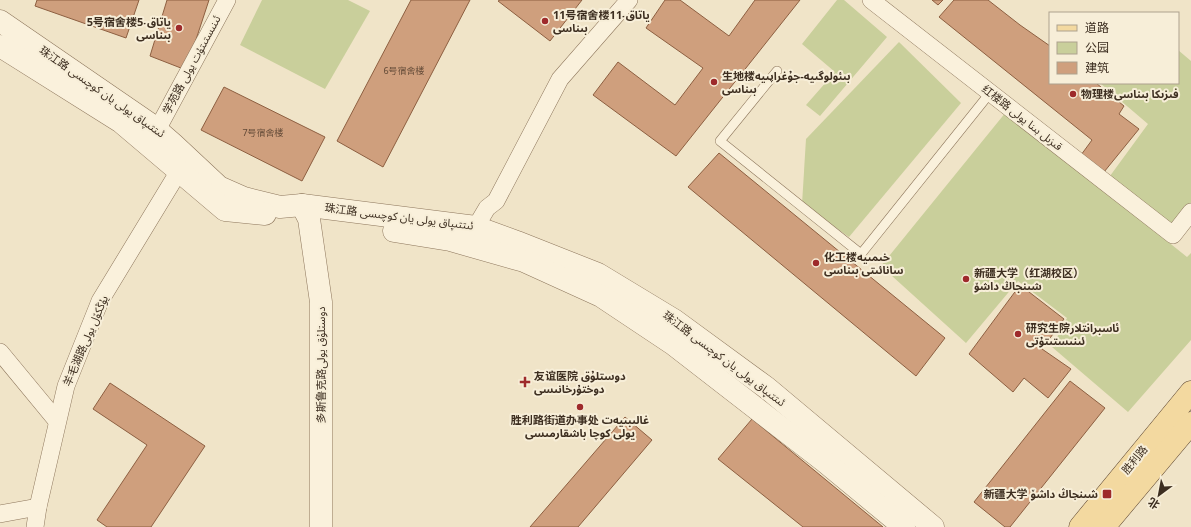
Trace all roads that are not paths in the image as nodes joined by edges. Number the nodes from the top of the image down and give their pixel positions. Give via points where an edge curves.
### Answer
1 (227, 0) edge
2 (629, 0) edge
3 (871, 0) edge
4 (0, 21) edge
5 (0, 46) edge
6 (777, 71) dead end
7 (990, 93) junction
8 (157, 130) junction
9 (179, 171) junction
10 (306, 212) junction
11 (1191, 212) edge
12 (475, 228) junction
13 (0, 352) edge
14 (1191, 392) edge
15 (57, 421) junction
16 (1191, 423) edge
17 (38, 507) junction
18 (0, 514) edge
19 (34, 527) edge
20 (321, 527) edge
21 (904, 527) edge
22 (932, 527) edge
23 (1080, 527) edge
24 (1104, 527) edge

1 - 8 street, 学苑路 ئىنىستىتۇت يولى
2 - 12 street via 560,79 496,201 486,208
3 - 7 street, 红楼路 قىزىل بىنا يولى
4 - 8 street, 珠江路 ئىتتىپاق يولى يان كوچىسى
5 - 9 street, 珠江路 ئىتتىپاق يولى يان كوچىسى via 121,122
6 - 7 lane via 720,141 861,254
7 - 11 street, 红楼路 قىزىل بىنا يولى via 1173,235
8 - 10 street, 珠江路 ئىتتىپاق يولى يان كوچىسى via 219,187 244,198
9 - 10 street, 珠江路 ئىتتىپاق يولى يان كوچىسى via 225,210
9 - 15 street, 羊毛湖路يۇڭكۆل يولى via 100,301 66,386
10 - 12 street, 珠江路 ئىتتىپاق يولى يان كوچىسى
10 - 20 street, 多斯鲁克路دوستلۇق يولى via 321,302
10 - 21 street, 珠江路 ئىتتىپاق يولى يان كوچىسى via 450,240 524,261 601,296 679,349 824,461
12 - 22 street, 珠江路 ئىتتىپاق يولى يان كوچىسى via 598,274 674,320 767,388
13 - 15 street
14 - 23 main road, 胜利路
15 - 17 street, 羊毛湖路يۇڭكۆل يولى
16 - 24 main road, 胜利路
17 - 18 street
17 - 19 street, 羊毛湖路يۇڭكۆل يولى

